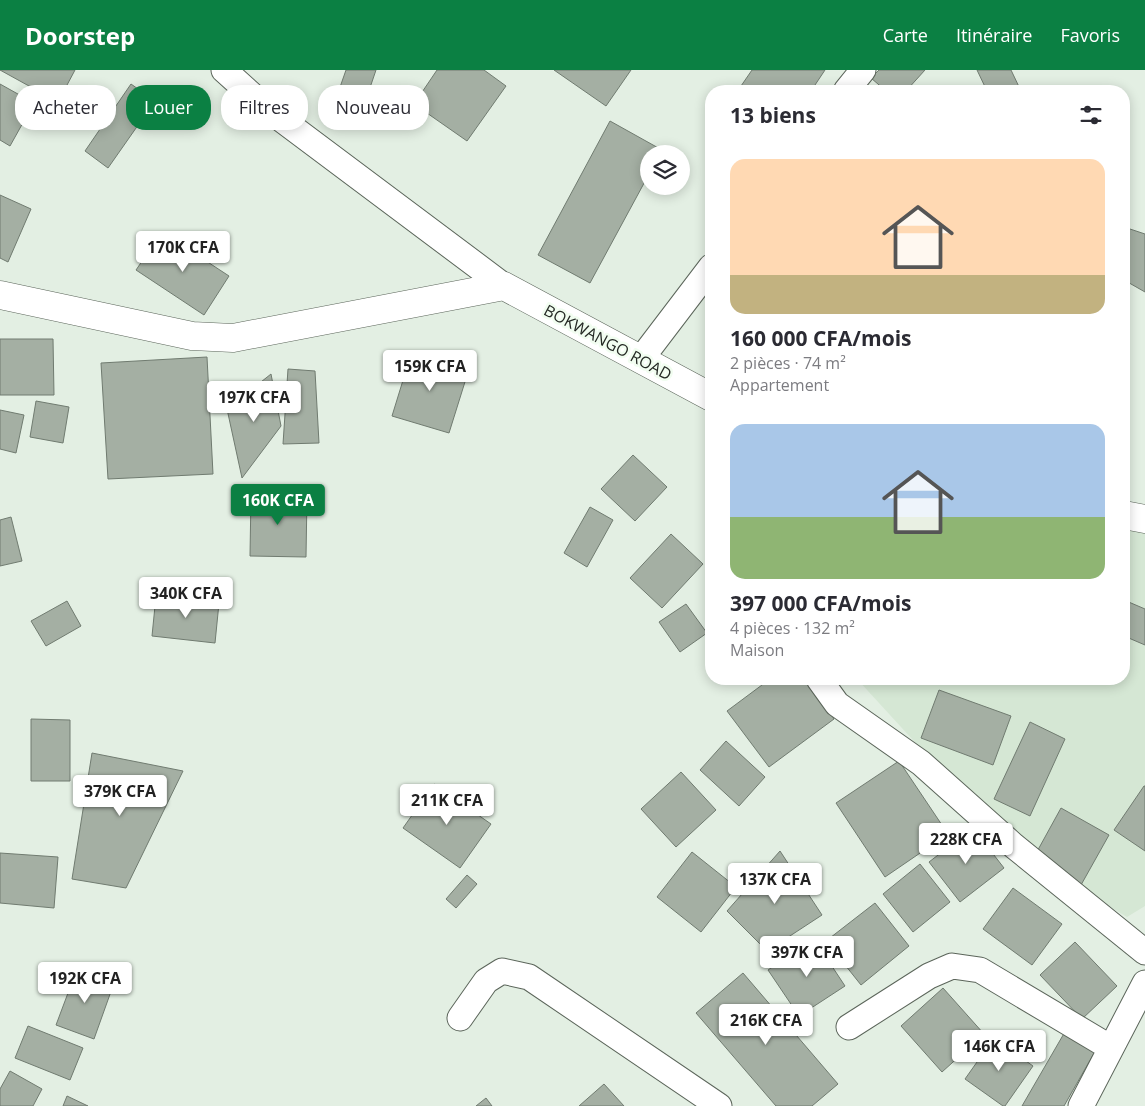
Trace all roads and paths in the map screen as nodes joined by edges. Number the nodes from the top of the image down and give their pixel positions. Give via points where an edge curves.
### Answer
1 (224, 70) edge
2 (863, 70) edge
3 (851, 85) edge
4 (705, 275) edge
5 (504, 286) junction
6 (0, 295) edge
7 (641, 359) junction
8 (705, 394) edge
9 (1130, 516) edge
10 (1145, 519) edge
11 (824, 685) edge
12 (1145, 952) edge
13 (1145, 983) edge
14 (460, 1018) dead end
15 (849, 1027) dead end
16 (1111, 1048) junction
17 (719, 1106) edge
18 (1081, 1106) edge

1 - 5 street via 265,107
2 - 3 street
4 - 7 street
5 - 6 street via 233,338 192,336
5 - 7 street, BOKWANGO ROAD
7 - 8 street, BOKWANGO ROAD
9 - 10 street
11 - 12 street via 837,704 921,763 1014,846
13 - 16 street
14 - 17 street via 486,981 502,971 529,977
15 - 16 street via 928,976 952,966 980,970
16 - 18 street

